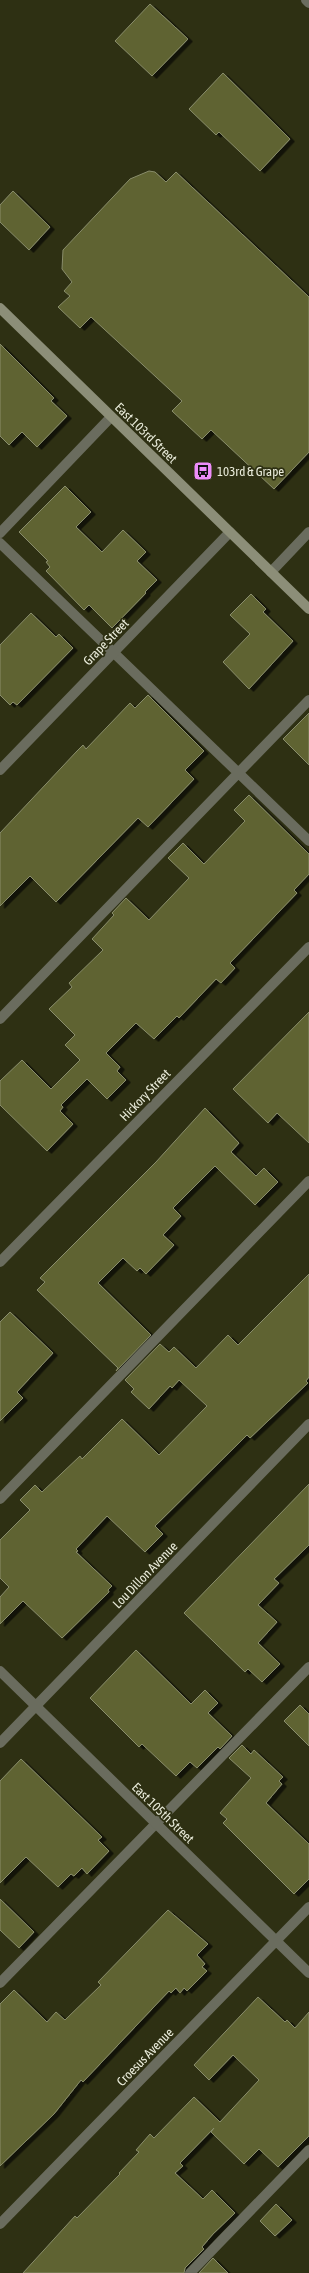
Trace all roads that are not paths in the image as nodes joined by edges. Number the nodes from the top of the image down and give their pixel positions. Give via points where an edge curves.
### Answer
1 (306, 0) edge
2 (309, 3) edge
3 (0, 308) edge
4 (111, 417) junction
5 (230, 532) junction
6 (309, 532) edge
7 (0, 533) edge
8 (0, 543) edge
9 (271, 572) junction
10 (309, 609) edge
11 (114, 652) junction
12 (309, 700) edge
13 (0, 770) edge
14 (240, 774) junction
15 (309, 841) edge
16 (309, 947) edge
17 (0, 1019) edge
18 (309, 1181) edge
19 (0, 1262) edge
20 (309, 1424) edge
21 (0, 1499) edge
22 (309, 1667) edge
23 (0, 1671) edge
24 (36, 1706) junction
25 (0, 1743) edge
26 (156, 1824) junction
27 (309, 1907) edge
28 (276, 1941) junction
29 (309, 1972) edge
30 (0, 1983) edge
31 (309, 2150) edge
32 (0, 2224) edge
33 (190, 2273) edge

1 - 2 street
3 - 4 street, East 103rd Street
4 - 5 street, East 103rd Street
4 - 7 street
5 - 9 street, East 103rd Street
5 - 11 street, Grape Street
6 - 9 street
8 - 11 street
9 - 10 street, East 103rd Street
11 - 13 street, Grape Street
11 - 14 street
12 - 14 street
14 - 15 street
14 - 17 street
16 - 19 street, Hickory Street
18 - 21 street
20 - 24 street, Lou Dillon Avenue
22 - 26 street
23 - 24 street, East 105th Street
24 - 25 street, Lou Dillon Avenue
24 - 26 street, East 105th Street
26 - 28 street, East 105th Street
26 - 30 street
27 - 28 street, Croesus Avenue
28 - 29 street, East 105th Street
28 - 32 street, Croesus Avenue
31 - 33 street

